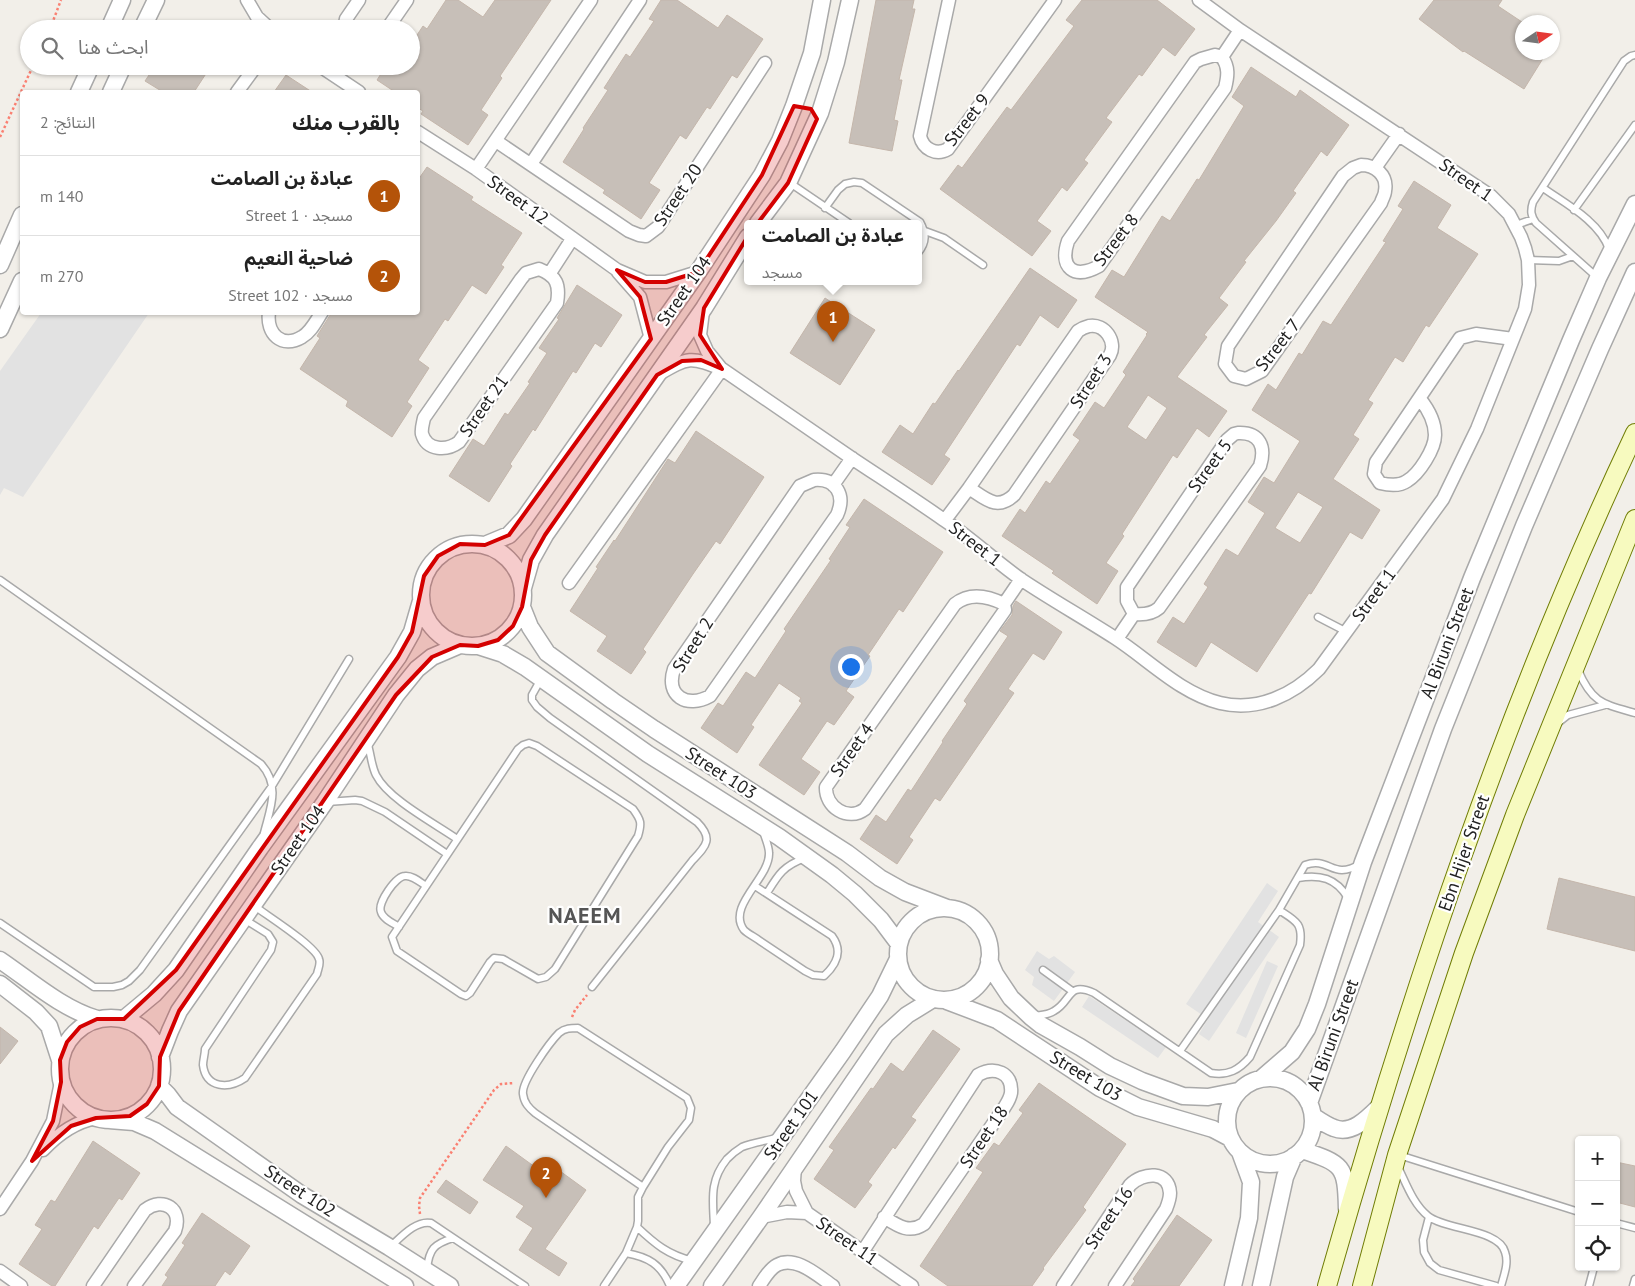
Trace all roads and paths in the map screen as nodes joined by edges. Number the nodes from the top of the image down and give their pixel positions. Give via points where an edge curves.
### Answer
1 (61, 0) edge
2 (122, 0) edge
3 (156, 0) edge
4 (247, 0) edge
5 (359, 0) edge
6 (407, 0) edge
7 (591, 0) edge
8 (640, 0) edge
9 (822, 0) edge
10 (949, 0) edge
11 (1055, 0) edge
12 (1199, 0) edge
13 (850, 4) edge
14 (53, 20) edge
15 (113, 20) edge
16 (146, 20) edge
17 (260, 20) edge
18 (346, 20) edge
19 (393, 20) edge
20 (1240, 30) junction
21 (1635, 55) edge
22 (1222, 57) junction
23 (766, 63) dead end
24 (29, 75) edge
25 (87, 75) edge
26 (119, 75) edge
27 (250, 75) edge
28 (340, 75) edge
29 (22, 90) edge
30 (80, 90) edge
31 (112, 90) edge
32 (239, 90) edge
33 (357, 90) edge
34 (20, 94) edge
35 (794, 106) junction
36 (817, 118) junction
37 (1635, 125) edge
38 (1399, 134) junction
39 (420, 136) edge
40 (0, 137) edge
41 (496, 141) junction
42 (531, 164) junction
43 (1375, 168) junction
44 (476, 169) junction
45 (788, 183) junction
46 (1542, 188) junction
47 (1635, 204) edge
48 (825, 208) junction
49 (1574, 210) junction
50 (1532, 219) junction
51 (20, 220) edge
52 (760, 220) edge
53 (844, 220) edge
54 (917, 220) edge
55 (1516, 225) junction
56 (922, 226) edge
57 (924, 230) junction
58 (572, 239) junction
59 (744, 243) edge
60 (922, 248) edge
61 (1611, 252) junction
62 (1573, 256) junction
63 (1528, 260) junction
64 (0, 265) edge
65 (983, 265) dead end
66 (617, 270) junction
67 (698, 272) junction
68 (1635, 272) edge
69 (550, 273) junction
70 (1598, 278) junction
71 (20, 285) edge
72 (704, 308) junction
73 (269, 315) edge
74 (320, 315) edge
75 (0, 329) edge
76 (651, 339) junction
77 (1513, 339) junction
78 (722, 369) junction
79 (657, 375) junction
80 (1420, 399) junction
81 (1635, 433) edge
82 (1631, 450) edge
83 (852, 458) junction
84 (833, 485) junction
85 (969, 488) junction
86 (1635, 519) edge
87 (945, 520) junction
88 (486, 545) junction
89 (1022, 579) junction
90 (0, 580) edge
91 (569, 583) dead end
92 (523, 588) junction
93 (421, 601) junction
94 (1004, 604) junction
95 (522, 607) junction
96 (1134, 614) junction
97 (1318, 617) dead end
98 (1455, 623) junction
99 (1347, 632) junction
100 (1480, 636) junction
101 (1117, 639) junction
102 (460, 645) junction
103 (478, 646) junction
104 (1444, 650) junction
105 (349, 659) dead end
106 (1471, 660) junction
107 (1575, 663) junction
108 (542, 678) junction
109 (1605, 705) junction
110 (1635, 713) edge
111 (1550, 729) junction
112 (366, 740) junction
113 (272, 786) junction
114 (325, 802) junction
115 (760, 825) junction
116 (457, 838) junction
117 (260, 848) junction
118 (447, 854) junction
119 (807, 857) junction
120 (1363, 862) junction
121 (1298, 878) junction
122 (426, 886) junction
123 (755, 886) junction
124 (767, 893) junction
125 (1350, 901) junction
126 (947, 908) junction
127 (1279, 910) junction
128 (248, 911) junction
129 (0, 923) edge
130 (399, 927) junction
131 (899, 952) junction
132 (0, 960) edge
133 (989, 960) junction
134 (1043, 970) dead end
135 (0, 984) edge
136 (592, 987) joint
137 (1072, 991) junction
138 (940, 1000) junction
139 (1031, 1016) junction
140 (97, 1019) junction
141 (124, 1019) junction
142 (568, 1028) junction
143 (1180, 1052) junction
144 (160, 1057) junction
145 (60, 1060) junction
146 (1262, 1078) junction
147 (61, 1082) junction
148 (524, 1084) junction
149 (158, 1086) junction
150 (1238, 1092) junction
151 (1378, 1108) junction
152 (1311, 1109) junction
153 (102, 1119) junction
154 (782, 1137) junction
155 (1230, 1138) junction
156 (1240, 1152) junction
157 (1298, 1153) junction
158 (1396, 1159) junction
159 (32, 1162) junction
160 (795, 1166) junction
161 (643, 1187) junction
162 (0, 1209) edge
163 (1575, 1211) edge
164 (1348, 1212) junction
165 (807, 1213) junction
166 (761, 1217) junction
167 (884, 1217) junction
168 (1429, 1217) junction
169 (425, 1222) junction
170 (1620, 1224) edge
171 (637, 1227) junction
172 (1635, 1228) edge
173 (714, 1233) junction
174 (453, 1238) junction
175 (389, 1247) junction
176 (863, 1250) junction
177 (626, 1253) junction
178 (694, 1261) junction
179 (427, 1270) junction
180 (0, 1271) edge
181 (1593, 1271) edge
182 (1635, 1279) edge
183 (21, 1286) edge
184 (93, 1286) edge
185 (134, 1286) edge
186 (405, 1286) edge
187 (450, 1286) edge
188 (524, 1286) edge
189 (604, 1286) edge
190 (670, 1286) edge
191 (676, 1286) edge
192 (712, 1286) edge
193 (760, 1286) edge
194 (833, 1286) edge
195 (912, 1286) edge
196 (1063, 1286) edge
197 (1114, 1286) edge
198 (1233, 1286) edge
199 (1261, 1286) edge
200 (1327, 1286) edge
201 (1362, 1286) edge
202 (1496, 1286) edge
203 (1501, 1286) edge
204 (1589, 1286) edge
205 (1633, 1286) edge

1 - 14 path
2 - 15 street
3 - 16 street
4 - 17 street
5 - 18 street
6 - 19 street
7 - 41 street
8 - 42 street
9 - 13 street via 833,12 843,12
9 - 35 street, Street 104 via 812,53
10 - 11 street, Street 9 via 920,136 924,146 933,151 948,149
12 - 20 street, Street 1
13 - 36 street via 836,62
20 - 22 street
20 - 38 street, Street 1
21 - 46 lane via 1624,61
22 - 22 street, Street 8 via 1215,54 1195,62 1068,241 1065,251 1070,269 1083,273 1099,266 1225,88 1228,74
23 - 42 street, Street 20 via 658,227 646,236 629,231
24 - 29 path
25 - 30 street
26 - 31 street
27 - 32 street
28 - 33 street
34 - 40 path
35 - 36 street via 808,107
35 - 67 street, Street 104 via 762,175
36 - 45 street
37 - 49 lane
38 - 43 street
38 - 55 street, Street 1 via 1491,196
39 - 44 street, Street 12
41 - 42 street, Street 20
41 - 44 street
43 - 43 street, Street 7 via 1360,165 1343,176 1228,346 1225,364 1234,376 1246,379 1262,372 1381,203 1386,190 1382,174
44 - 58 street, Street 12
45 - 48 lane
45 - 52 street
46 - 49 lane
46 - 50 lane via 1531,208
47 - 61 street, Al Biruni Street
48 - 53 lane
48 - 54 lane via 845,184 862,183
49 - 61 lane via 1601,233
50 - 55 lane
50 - 62 lane
51 - 64 street
55 - 63 street, Street 1
56 - 57 lane
57 - 60 lane
57 - 65 lane via 944,238
58 - 66 street, Street 12
58 - 69 street
59 - 72 street, Street 104
61 - 70 street, Al Biruni Street
62 - 63 lane via 1559,262
62 - 70 lane
63 - 77 street, Street 1 via 1528,297
66 - 67 street, Street 12 via 645,282 666,282
66 - 76 street, Street 12 via 640,297
67 - 76 street, Street 104
68 - 100 street, Al Biruni Street
69 - 69 street, Street 21 via 539,269 526,273 520,279 424,418 422,434 432,446 447,448 459,442 557,303 558,288
70 - 98 street, Al Biruni Street
71 - 75 street
72 - 78 street, Street 1 via 700,335 707,351
72 - 79 street, Street 104
73 - 74 street via 273,334 288,342 308,332
76 - 88 street, Street 104 via 524,519 509,535
77 - 80 street via 1476,334 1460,338
77 - 99 street, Street 1 via 1477,429 1443,499
78 - 79 street, Street 1 via 701,360 682,361
78 - 83 street, Street 1
78 - 91 street
79 - 92 street, Street 104 via 545,535 531,560
80 - 80 street via 1376,462 1374,474 1380,483 1408,481 1432,448 1434,428
81 - 82 main road, Ebn Hijer Street
82 - 151 main road, Ebn Hijer Street via 1535,662 1484,795
83 - 84 street
83 - 87 street, Street 1
84 - 84 street, Street 2 via 822,480 800,486 674,668 673,687 683,700 698,701 710,696 837,515 840,495
85 - 85 street, Street 3 via 991,502 1004,502 1014,495 1110,355 1112,340 1103,330 1089,326 1078,331
85 - 87 street, Street 3
86 - 107 main road, Ebn Hijer Street
87 - 89 street, Street 1
88 - 92 street via 503,554 516,569
88 - 93 street via 460,544 438,556 424,576
89 - 94 street, Street 4
89 - 101 street, Street 1
90 - 113 lane via 261,764 269,772
92 - 95 street
93 - 102 street via 428,621 441,636
93 - 117 street, Street 104 via 412,632 398,657
94 - 94 street, Street 4 via 982,596 961,599 955,604 826,787 828,799 840,812 853,815 865,809 1005,610
95 - 103 street via 513,626 498,640
95 - 126 street, Street 103 via 530,627 547,653 613,701 847,853 880,878 905,892
96 - 96 street, Street 5 via 1154,612 1159,608 1260,466 1262,448 1254,435 1238,433 1227,440 1127,587 1127,601
96 - 101 street
97 - 99 lane
98 - 100 street via 1464,636
98 - 104 street, Al Biruni Street
99 - 101 street, Street 1 via 1319,669 1291,692 1266,702 1240,705 1204,698 1188,690
100 - 106 street, Al Biruni Street
102 - 103 street
102 - 112 street, Street 104 via 432,656 417,669
103 - 108 street, Street 103 via 503,654
104 - 106 street via 1461,649
104 - 120 street, Al Biruni Street
105 - 113 lane
106 - 152 street, Al Biruni Street via 1443,729
107 - 109 lane via 1590,692
107 - 111 main road, Ebn Hijer Street
108 - 115 street, Street 103 via 648,754
108 - 136 lane via 532,695 537,706 697,822 706,832 705,847
109 - 110 lane
109 - 111 lane via 1568,715
111 - 158 main road, Ebn Hijer Street via 1464,953
112 - 114 street, Street 104
112 - 116 lane via 376,775 393,797
113 - 117 lane via 272,801
113 - 129 lane via 129,981 113,987 94,987
114 - 118 lane via 362,801
114 - 128 street, Street 104
115 - 119 street, Street 103
115 - 123 lane via 770,854
116 - 118 lane
116 - 130 lane via 518,749 530,743 633,809 642,825 555,969 546,977 538,979 503,959 494,958 466,996 397,951 392,937
117 - 141 street, Street 104 via 176,970
118 - 122 lane
119 - 124 lane via 783,869
119 - 131 street, Street 103 via 856,894 881,920
120 - 121 lane via 1345,871 1312,862 1305,865
120 - 125 street, Al Biruni Street
121 - 125 lane via 1312,875 1334,882
121 - 127 lane
122 - 130 lane
122 - 130 lane via 409,876 402,876 380,903 384,918
123 - 124 lane
123 - 124 lane via 741,910 739,920 745,930 805,971 824,976 838,955 838,945 832,936
125 - 146 street, Al Biruni Street via 1308,1029 1292,1052
126 - 131 street via 933,909 916,916 903,932
126 - 133 street via 970,916 984,930 990,948
127 - 143 lane
127 - 143 lane via 1295,921 1302,933 1300,945 1250,1057 1243,1066 1221,1075 1211,1073
128 - 128 lane via 273,942 271,950 205,1049 203,1065 207,1076 216,1085 226,1086 245,1078 317,974 319,966 319,958 312,947
128 - 144 street, Street 104 via 179,1011
131 - 138 street via 900,969 910,986 926,998
131 - 154 street, Street 101 via 880,996
132 - 140 street via 64,1004
133 - 138 street via 979,986 964,997
133 - 139 street, Street 103 via 1011,998
134 - 137 lane
135 - 145 street via 49,1026
136 - 142 path via 575,1010
137 - 139 lane via 1053,1012
137 - 143 lane via 1081,989 1094,993
138 - 155 street, Street 103 via 997,1020 1100,1088 1138,1107 1213,1129
138 - 160 street, Street 101 via 907,1016 886,1034
139 - 150 street, Street 103 via 1110,1066 1142,1081 1183,1096 1208,1097
140 - 141 street
140 - 145 street via 80,1028 67,1042
141 - 144 street via 141,1027 153,1041
142 - 148 lane via 540,1058
142 - 161 lane via 578,1028 688,1098 691,1108 688,1120
144 - 149 street via 162,1072
145 - 147 street
146 - 150 street
146 - 152 street via 1290,1083 1301,1091
147 - 153 street via 68,1097 80,1110
147 - 159 street via 52,1121
148 - 161 lane via 527,1105 536,1113
148 - 169 path via 501,1084 494,1090 420,1198 420,1214
149 - 153 street via 147,1104 130,1116
149 - 175 street, Street 102 via 177,1107 302,1195
150 - 155 street via 1230,1106 1227,1122
151 - 152 street via 1361,1124 1348,1129 1335,1129
151 - 164 main road, Ebn Hijer Street
152 - 157 street via 1312,1128
153 - 159 street via 84,1120 71,1126 53,1139
153 - 186 street, Street 102 via 134,1122 154,1131
154 - 173 street, Street 101
154 - 173 lane via 742,1148 721,1167 714,1182 712,1198
155 - 156 street
156 - 157 street via 1254,1161 1271,1164 1288,1160
156 - 198 street via 1251,1182 1249,1218
157 - 164 street via 1322,1157 1343,1171 1347,1182
157 - 199 street via 1285,1176
158 - 163 lane
158 - 168 lane via 1418,1207
158 - 201 main road, Ebn Hijer Street
159 - 162 street
160 - 165 street, Street 11 via 796,1191
160 - 166 street, Street 101
161 - 171 lane via 638,1197
164 - 200 main road, Ebn Hijer Street
165 - 166 street, Street 11 via 787,1212
165 - 176 street, Street 11
166 - 192 street, Street 101
167 - 167 street, Street 18 via 978,1075 991,1070 1001,1073 1009,1082 1010,1096 1004,1108 924,1224 911,1229
167 - 176 street, Street 18
168 - 202 lane via 1423,1240 1424,1252 1430,1263 1439,1270
168 - 203 lane via 1493,1238 1502,1244 1506,1264
169 - 174 lane
169 - 175 lane via 416,1225
170 - 172 lane
171 - 177 lane
171 - 178 lane via 670,1254
173 - 178 street, Street 101
174 - 179 lane via 433,1248
174 - 188 lane
175 - 179 street, Street 102
176 - 195 street, Street 11
177 - 189 lane
177 - 190 lane via 642,1256 655,1264
178 - 191 street, Street 101
179 - 187 street, Street 102
180 - 183 street
181 - 204 lane
182 - 205 lane
184 - 185 street via 145,1210 154,1204 166,1204 176,1216 175,1231
193 - 194 street via 777,1265 789,1263 801,1265
196 - 197 street, Street 16 via 1135,1179 1151,1174 1157,1176 1169,1189 1166,1209

